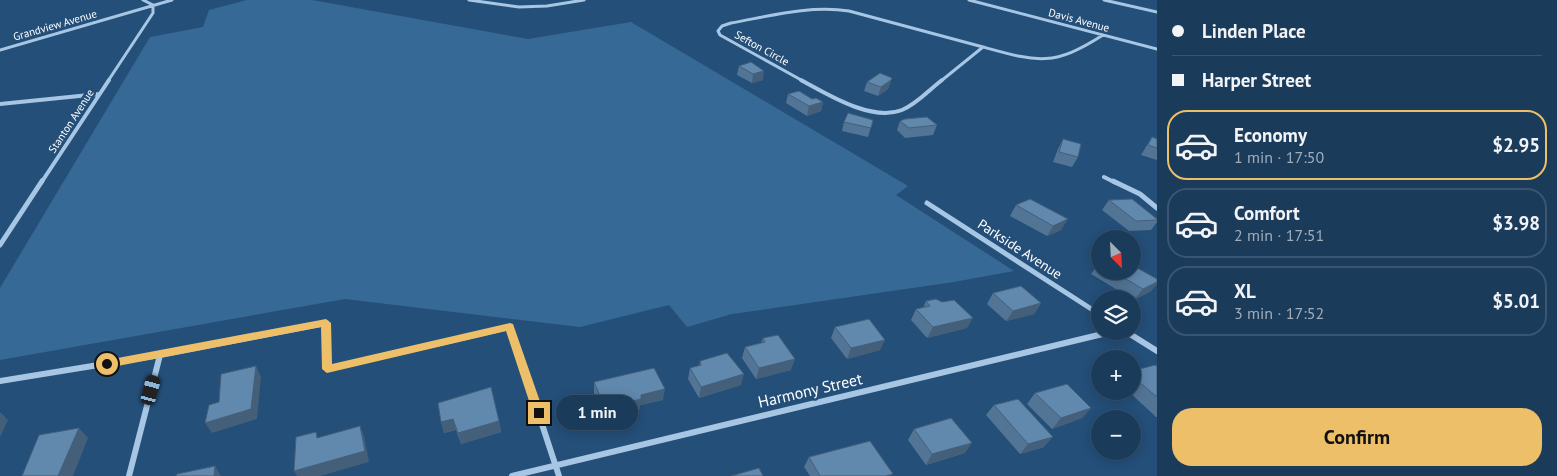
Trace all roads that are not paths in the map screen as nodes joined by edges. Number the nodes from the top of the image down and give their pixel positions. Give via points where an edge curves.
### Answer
1 (143, 0) edge
2 (172, 0) edge
3 (469, 0) edge
4 (584, 0) edge
5 (968, 0) edge
6 (1104, 0) edge
7 (153, 5) junction
8 (1157, 12) edge
9 (1103, 35) junction
10 (983, 47) junction
11 (1157, 49) edge
12 (0, 50) edge
13 (99, 94) junction
14 (0, 104) edge
15 (1104, 177) dead end
16 (927, 204) dead end
17 (1157, 208) edge
18 (0, 245) edge
19 (1091, 309) edge
20 (1091, 337) edge
21 (1140, 340) edge
22 (1157, 351) edge
23 (160, 355) junction
24 (0, 381) edge
25 (556, 465) junction
26 (129, 476) edge
27 (512, 476) edge
28 (559, 476) edge

1 - 7 street
2 - 7 street, Grandview Avenue
3 - 4 street via 519,7
5 - 9 street, Davis Avenue
6 - 8 street
7 - 12 street, Grandview Avenue
7 - 13 street, Stanton Avenue via 153,13
9 - 10 street, Sefton Circle via 1060,59 1022,58
9 - 11 street, Davis Avenue
10 - 10 street, Sefton Circle via 829,8 731,23 718,31 838,101 874,112 900,111 908,107
13 - 14 street
13 - 18 street, Stanton Avenue
15 - 17 street via 1140,194
16 - 19 street, Parkside Avenue
20 - 25 street, Harmony Street
21 - 22 street
23 - 24 street
23 - 25 street via 326,323 327,369 510,327
23 - 26 street
25 - 27 street, Harmony Street
25 - 28 street

